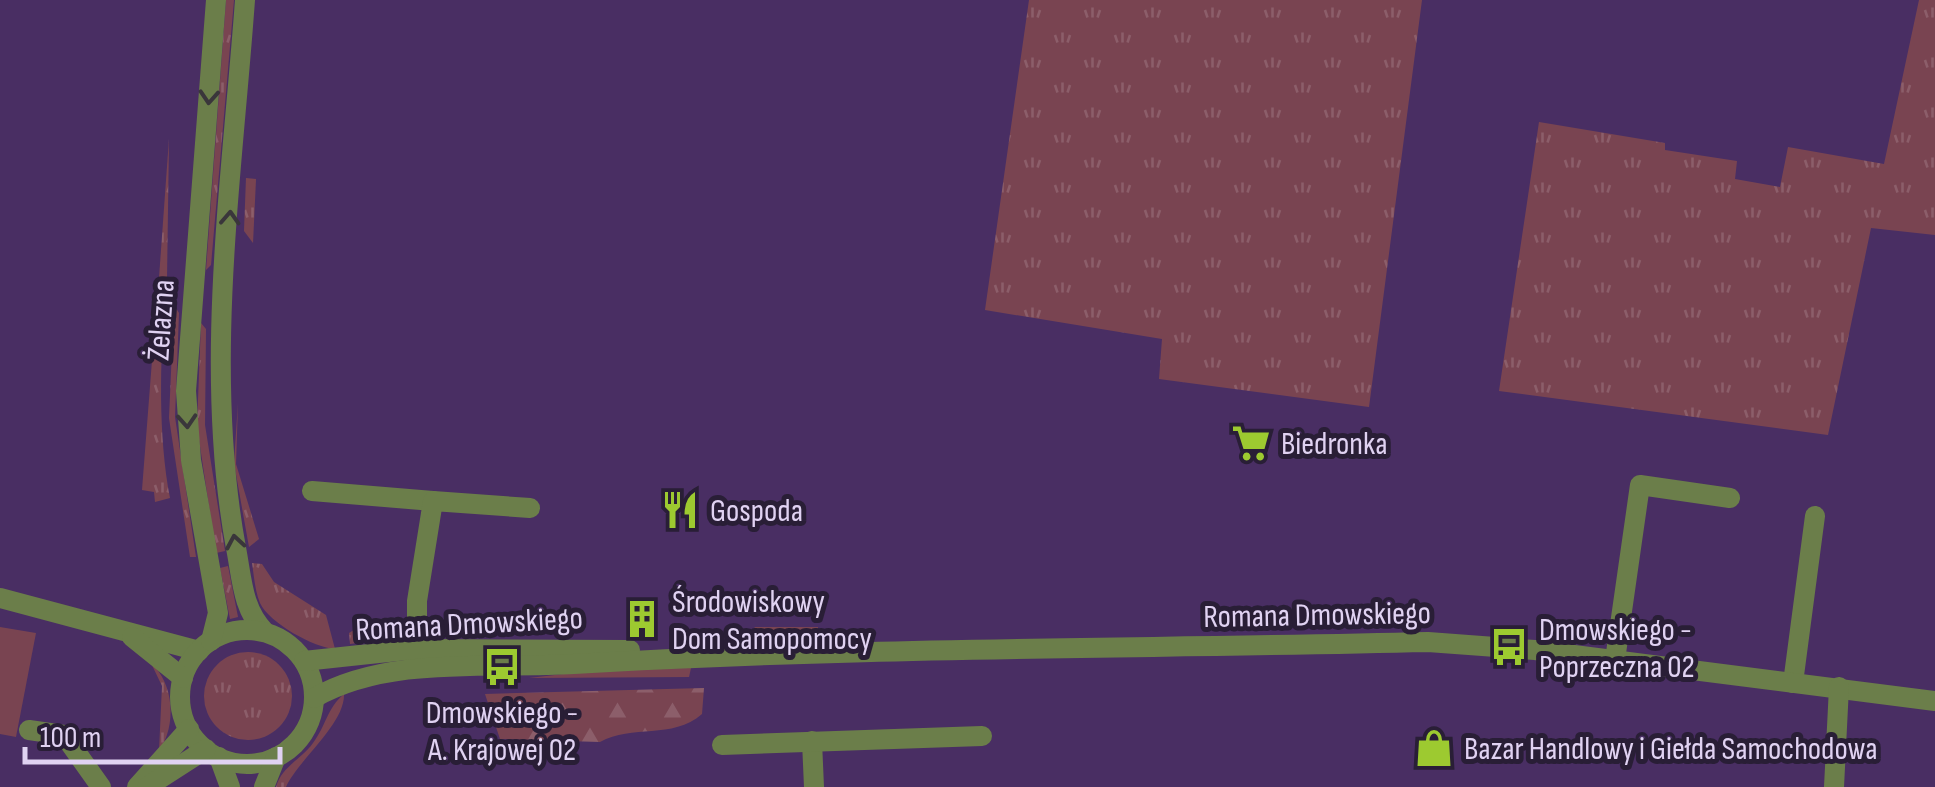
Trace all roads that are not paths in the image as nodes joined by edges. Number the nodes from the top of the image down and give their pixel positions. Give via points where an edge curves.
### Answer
1 (216, 0) edge
2 (245, 0) edge
3 (312, 491) dead end
4 (1730, 498) dead end
5 (434, 501) junction
6 (530, 508) dead end
7 (1815, 516) dead end
8 (0, 598) edge
9 (265, 632) junction
10 (127, 633) junction
11 (205, 646) junction
12 (417, 659) junction
13 (1614, 660) junction
14 (304, 661) junction
15 (183, 678) junction
16 (1794, 683) junction
17 (1839, 687) junction
18 (314, 698) junction
19 (1935, 701) edge
20 (189, 729) junction
21 (29, 730) dead end
22 (982, 736) dead end
23 (812, 741) junction
24 (722, 745) dead end
25 (213, 753) junction
26 (276, 757) junction
27 (101, 787) edge
28 (138, 787) edge
29 (147, 787) edge
30 (230, 787) edge
31 (264, 787) edge
32 (814, 787) edge
33 (1834, 787) edge

1 -> 11 street, Żelazna via 186,391 218,613
9 -> 2 street, Żelazna via 246,600 221,452
3 - 5 street
4 - 13 street via 1640,484
5 - 6 street
5 - 12 street via 417,601
7 - 16 street
8 - 10 street
9 - 11 street via 246,630
9 - 14 street
10 - 11 street
10 - 15 street
11 - 15 street
12 - 13 street, Romana Dmowskiego via 1428,642
12 - 14 street, Romana Dmowskiego
12 - 18 street, Romana Dmowskiego
13 - 16 street, Romana Dmowskiego
14 - 18 street
15 - 20 street via 180,699
16 - 17 street, Romana Dmowskiego
17 - 19 street, Romana Dmowskiego
17 - 33 street
18 - 26 street via 304,732
20 - 25 street
20 - 28 street
21 - 27 street via 64,735
22 - 23 street
23 - 24 street
23 - 32 street
25 - 26 street via 248,763
25 - 29 street
25 - 30 street
26 - 31 street

